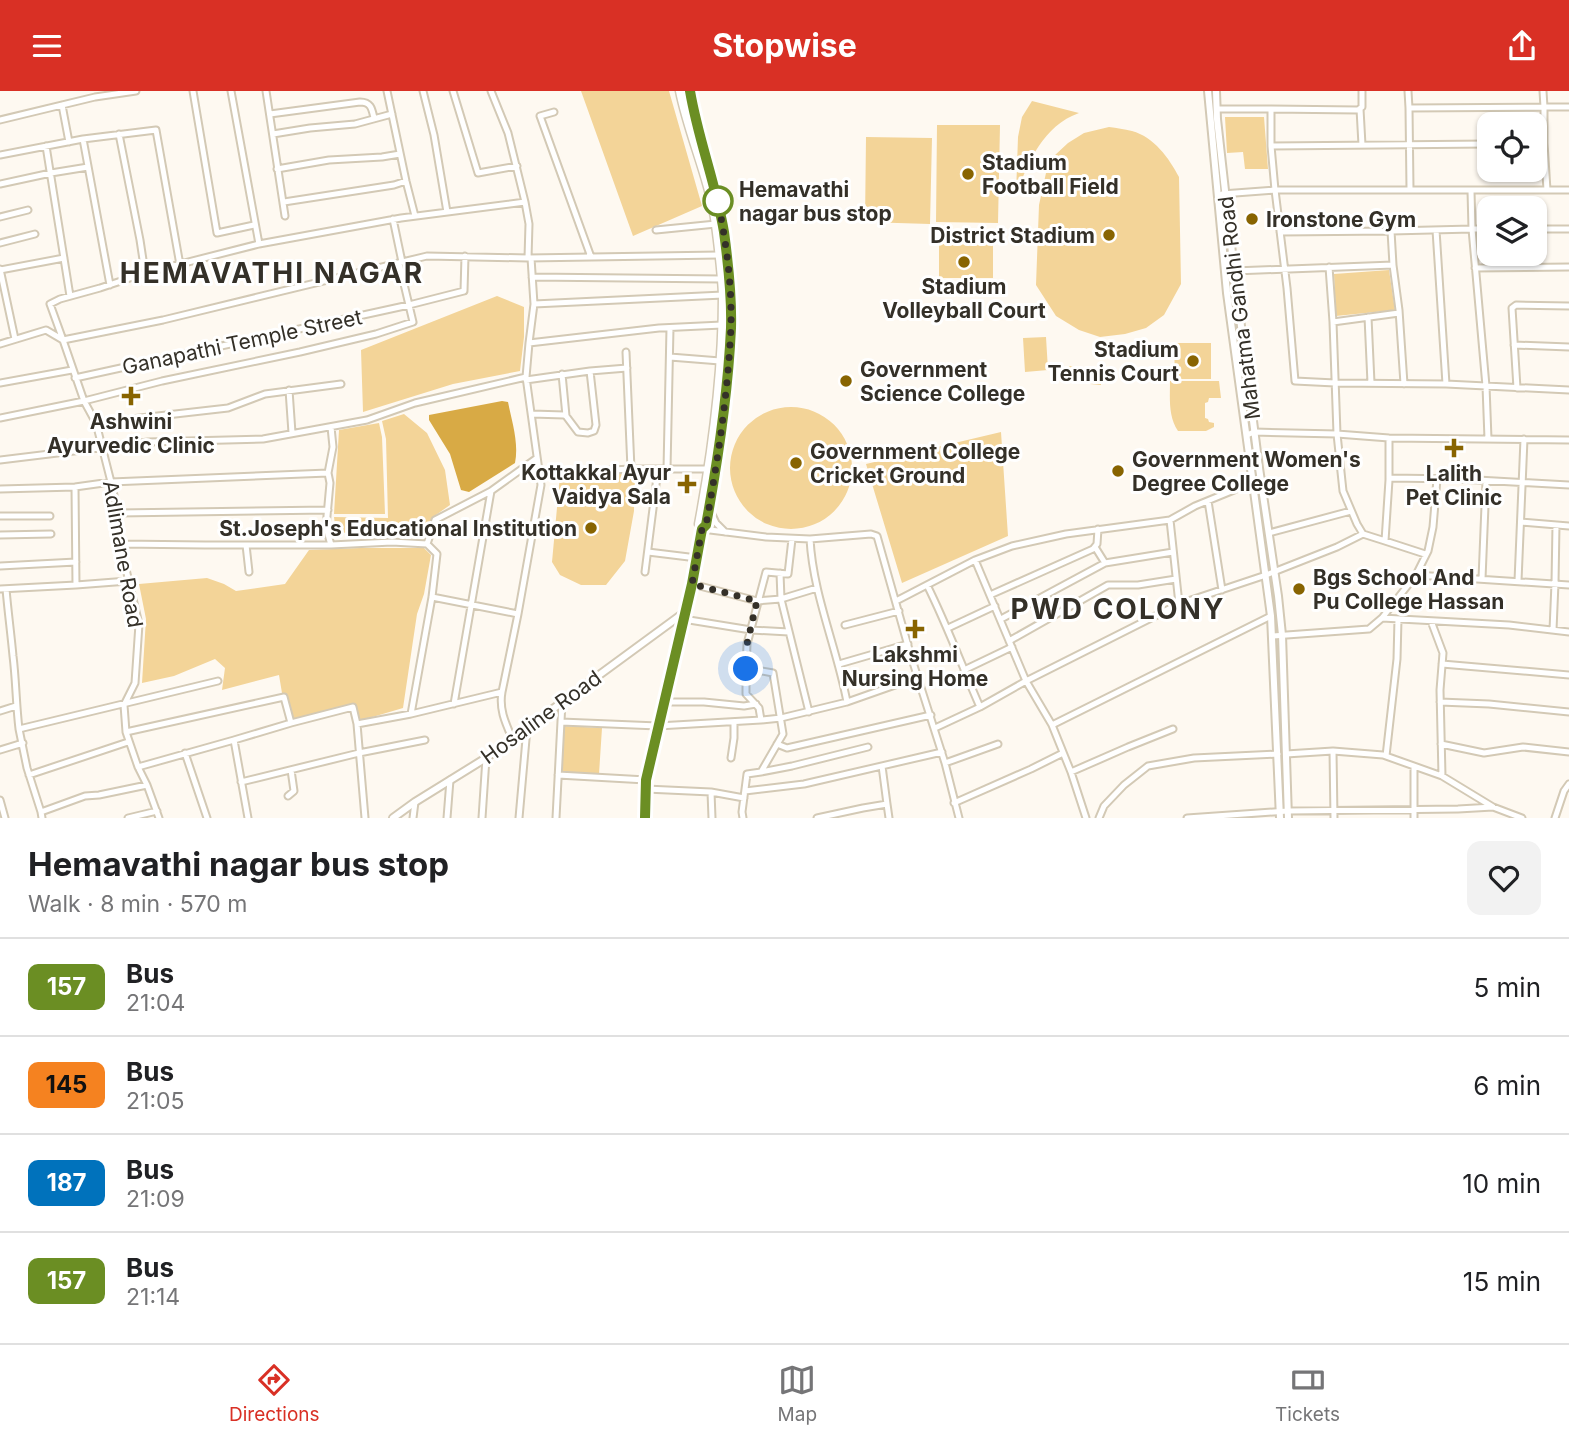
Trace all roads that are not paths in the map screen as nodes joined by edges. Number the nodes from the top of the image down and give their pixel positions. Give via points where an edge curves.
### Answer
1 (136, 91) edge
2 (192, 91) edge
3 (231, 91) edge
4 (266, 91) edge
5 (387, 91) edge
6 (423, 91) edge
7 (453, 91) edge
8 (491, 91) edge
9 (680, 91) edge
10 (690, 91) edge
11 (1208, 91) edge
12 (1216, 91) edge
13 (1362, 91) edge
14 (1408, 91) edge
15 (1543, 91) edge
16 (94, 94) edge
17 (62, 105) junction
18 (1544, 107) junction
19 (1569, 107) edge
20 (1409, 108) junction
21 (1217, 109) junction
22 (1270, 109) junction
23 (1360, 109) junction
24 (554, 112) dead end
25 (1544, 112) edge
26 (270, 114) junction
27 (391, 114) junction
28 (374, 118) junction
29 (0, 120) edge
30 (119, 134) junction
31 (273, 134) junction
32 (83, 139) junction
33 (69, 142) junction
34 (1477, 144) edge
35 (1362, 145) junction
36 (1409, 145) junction
37 (46, 146) junction
38 (1272, 146) junction
39 (400, 154) junction
40 (0, 155) edge
41 (517, 166) junction
42 (89, 167) junction
43 (277, 169) junction
44 (51, 173) junction
45 (406, 181) junction
46 (1547, 182) edge
47 (0, 184) edge
48 (1410, 189) junction
49 (1275, 190) junction
50 (1547, 190) junction
51 (1569, 190) edge
52 (1471, 191) junction
53 (1221, 194) junction
54 (284, 202) junction
55 (525, 202) junction
56 (28, 210) dead end
57 (446, 212) junction
58 (285, 216) dead end
59 (415, 216) junction
60 (0, 217) edge
61 (393, 219) junction
62 (716, 224) junction
63 (254, 225) junction
64 (1472, 229) junction
65 (1477, 229) edge
66 (1547, 229) edge
67 (1569, 229) edge
68 (656, 230) dead end
69 (1436, 230) junction
70 (1391, 231) junction
71 (1280, 232) junction
72 (35, 234) dead end
73 (0, 243) edge
74 (259, 244) junction
75 (719, 255) junction
76 (465, 256) junction
77 (591, 257) junction
78 (64, 258) junction
79 (530, 258) junction
80 (400, 262) junction
81 (180, 265) junction
82 (1393, 265) junction
83 (1329, 267) junction
84 (1569, 267) edge
85 (1285, 268) junction
86 (1475, 268) junction
87 (0, 270) edge
88 (1234, 271) junction
89 (145, 273) junction
90 (532, 277) junction
91 (722, 279) junction
92 (110, 285) junction
93 (723, 295) junction
94 (71, 296) junction
95 (409, 305) junction
96 (534, 305) junction
97 (1569, 306) edge
98 (1230, 313) junction
99 (1239, 313) junction
100 (1399, 313) junction
101 (1368, 317) junction
102 (1333, 322) junction
103 (722, 325) junction
104 (670, 328) junction
105 (15, 339) junction
106 (62, 340) junction
107 (529, 343) junction
108 (0, 344) edge
109 (1514, 345) junction
110 (1569, 348) edge
111 (626, 352) dead end
112 (670, 358) junction
113 (720, 361) junction
114 (627, 368) junction
115 (72, 370) junction
116 (590, 371) junction
117 (562, 374) junction
118 (75, 378) junction
119 (526, 378) junction
120 (0, 383) edge
121 (1335, 383) junction
122 (1371, 383) junction
123 (341, 384) dead end
124 (1404, 384) junction
125 (1446, 384) junction
126 (1486, 386) junction
127 (1517, 388) junction
128 (289, 390) junction
129 (1569, 390) edge
130 (84, 401) junction
131 (532, 414) junction
132 (566, 416) junction
133 (0, 418) edge
134 (96, 423) junction
135 (331, 427) junction
136 (292, 433) junction
137 (1251, 434) junction
138 (1337, 434) junction
139 (1389, 438) junction
140 (1488, 439) junction
141 (1524, 439) junction
142 (1569, 440) edge
143 (102, 446) junction
144 (537, 458) junction
145 (0, 460) edge
146 (631, 469) junction
147 (658, 469) junction
148 (667, 469) junction
149 (712, 469) junction
150 (328, 473) junction
151 (539, 474) junction
152 (1261, 478) junction
153 (1389, 478) junction
154 (1437, 479) junction
155 (1252, 480) junction
156 (1486, 481) junction
157 (111, 482) junction
158 (1522, 483) junction
159 (1569, 485) edge
160 (75, 487) junction
161 (0, 489) edge
162 (491, 491) junction
163 (1208, 501) junction
164 (709, 508) junction
165 (328, 510) junction
166 (1352, 510) junction
167 (118, 513) junction
168 (0, 516) edge
169 (50, 516) dead end
170 (1170, 520) junction
171 (1521, 522) junction
172 (1556, 525) junction
173 (1569, 526) edge
174 (702, 529) junction
175 (1098, 529) junction
176 (725, 532) junction
177 (1269, 533) junction
178 (51, 534) dead end
179 (1363, 534) junction
180 (0, 535) edge
181 (792, 538) junction
182 (810, 539) junction
183 (1385, 541) junction
184 (120, 544) junction
185 (427, 544) junction
186 (246, 545) junction
187 (331, 545) junction
188 (1095, 547) junction
189 (648, 552) junction
190 (1173, 552) junction
191 (1425, 554) junction
192 (698, 558) junction
193 (975, 560) junction
194 (76, 562) junction
195 (1105, 563) junction
196 (0, 566) edge
197 (249, 572) dead end
198 (645, 572) dead end
199 (1274, 572) junction
200 (780, 573) junction
201 (1266, 575) junction
202 (1416, 575) junction
203 (1176, 579) junction
204 (1482, 579) junction
205 (1518, 580) junction
206 (128, 581) junction
207 (1555, 583) junction
208 (692, 584) junction
209 (76, 585) junction
210 (927, 585) junction
211 (1569, 585) edge
212 (817, 588) junction
213 (3, 589) edge
214 (1222, 590) junction
215 (990, 595) junction
216 (432, 597) junction
217 (780, 599) junction
218 (757, 601) junction
219 (896, 601) junction
220 (1179, 604) junction
221 (472, 605) junction
222 (995, 606) junction
223 (899, 611) junction
224 (517, 614) junction
225 (684, 615) junction
226 (1271, 616) junction
227 (1382, 618) junction
228 (1001, 619) junction
229 (1398, 619) junction
230 (1431, 621) junction
231 (845, 625) dead end
232 (948, 628) junction
233 (751, 630) junction
234 (1553, 630) junction
235 (789, 632) junction
236 (1569, 632) edge
237 (1282, 635) junction
238 (1273, 636) junction
239 (908, 644) junction
240 (1011, 644) junction
241 (839, 664) junction
242 (1442, 664) junction
243 (746, 669) junction
244 (964, 670) junction
245 (1569, 675) edge
246 (918, 677) junction
247 (218, 681) dead end
248 (1027, 681) junction
249 (502, 692) junction
250 (562, 702) junction
251 (664, 702) junction
252 (847, 702) junction
253 (1440, 702) junction
254 (454, 704) junction
255 (756, 704) junction
256 (124, 705) junction
257 (16, 706) junction
258 (981, 707) junction
259 (0, 711) edge
260 (809, 712) junction
261 (1569, 712) edge
262 (411, 715) junction
263 (930, 715) junction
264 (781, 718) junction
265 (761, 720) junction
266 (561, 722) junction
267 (734, 722) junction
268 (291, 723) junction
269 (357, 724) junction
270 (1052, 725) junction
271 (658, 726) junction
272 (527, 728) junction
273 (934, 728) junction
274 (19, 729) junction
275 (1173, 729) dead end
276 (126, 732) junction
277 (512, 738) junction
278 (234, 740) junction
279 (425, 740) dead end
280 (128, 742) junction
281 (23, 743) junction
282 (777, 744) junction
283 (998, 744) dead end
284 (1441, 744) junction
285 (868, 747) dead end
286 (0, 750) edge
287 (1333, 751) junction
288 (942, 752) junction
289 (1569, 752) edge
290 (185, 753) junction
291 (359, 753) junction
292 (1063, 753) junction
293 (1282, 754) junction
294 (1386, 756) junction
295 (486, 758) junction
296 (731, 758) dead end
297 (945, 763) junction
298 (882, 766) junction
299 (138, 767) junction
300 (1414, 768) junction
301 (291, 770) junction
302 (761, 772) junction
303 (1071, 772) junction
304 (29, 775) junction
305 (558, 775) junction
306 (1442, 776) junction
307 (450, 780) junction
308 (242, 782) junction
309 (1569, 784) edge
310 (147, 785) junction
311 (646, 785) junction
312 (745, 791) junction
313 (712, 792) junction
314 (288, 796) dead end
315 (744, 798) junction
316 (0, 800) edge
317 (415, 802) junction
318 (954, 803) junction
319 (887, 804) junction
320 (1493, 807) junction
321 (1415, 810) junction
322 (1458, 810) junction
323 (1504, 810) junction
324 (157, 811) junction
325 (1334, 814) edge
326 (1374, 814) edge
327 (41, 815) edge
328 (1280, 815) edge
329 (1288, 815) edge
330 (1226, 816) edge
331 (5, 818) edge
332 (128, 818) edge
333 (159, 818) edge
334 (207, 818) edge
335 (248, 818) edge
336 (365, 818) edge
337 (393, 818) edge
338 (413, 818) edge
339 (447, 818) edge
340 (482, 818) edge
341 (519, 818) edge
342 (556, 818) edge
343 (645, 818) edge
344 (712, 818) edge
345 (743, 818) edge
346 (817, 818) edge
347 (889, 818) edge
348 (959, 818) edge
349 (1086, 818) edge
350 (1098, 818) edge
351 (1187, 818) edge
352 (1414, 818) edge
353 (1458, 818) edge
354 (1504, 818) edge
355 (1522, 818) edge
356 (1555, 818) edge

1 - 16 street
2 - 63 street via 217,233
3 - 63 street
4 - 26 street
5 - 27 street
6 - 57 street
7 - 41 street via 478,173
8 - 41 street
9 - 62 main road
10 - 149 main road via 722,221 729,288 731,328 724,408
11 - 53 street, Mahatma Gandhi Road
12 - 21 street, Mahatma Gandhi Road
13 - 23 street
14 - 20 street
15 - 18 street
16 - 17 street
17 - 29 street
17 - 33 street
18 - 19 street
18 - 20 street
18 - 25 street
20 - 36 street
21 - 22 street
21 - 53 street, Mahatma Gandhi Road
22 - 23 street
22 - 38 street
23 - 35 street
24 - 77 street via 540,116
26 - 28 street via 360,102 369,104
26 - 31 street
27 - 28 street
27 - 39 street
28 - 31 street
30 - 32 street
30 - 81 street via 156,130
30 - 89 street
31 - 43 street
32 - 33 street
32 - 42 street
33 - 37 street
34 - 36 street
35 - 36 street
35 - 38 street
36 - 48 street
37 - 40 street
37 - 44 street
38 - 49 street
39 - 43 street
39 - 45 street
41 - 55 street
42 - 44 street
42 - 92 street
43 - 54 street
44 - 47 street
44 - 78 street
45 - 54 street
45 - 59 street
46 - 50 street
48 - 49 street
48 - 52 street
49 - 53 street
49 - 71 street
50 - 51 street
50 - 52 street
52 - 64 street
53 - 88 street, Mahatma Gandhi Road
53 - 98 street, Mahatma Gandhi Road
54 - 58 street
55 - 57 street
55 - 79 street
56 - 60 street
57 - 59 street
59 - 61 street
61 - 74 street
61 - 80 street
62 - 68 street
62 - 75 main road
63 - 74 street
64 - 65 street
64 - 69 street
64 - 86 street
66 - 67 street
69 - 70 street
69 - 125 street
70 - 71 street
70 - 82 street
71 - 85 street
72 - 73 street
74 - 81 street
75 - 77 street
75 - 91 main road
76 - 79 street
76 - 80 street
76 - 95 street, Ganapathi Temple Street via 464,291
77 - 79 street
78 - 87 street
78 - 94 street
79 - 90 street
80 - 95 street
80 - 106 street
81 - 89 street
82 - 83 street
82 - 100 street
83 - 85 street
83 - 102 street
84 - 86 street
85 - 88 street
85 - 121 street via 1295,381
86 - 126 street
87 - 105 street
88 - 99 street, Mahatma Gandhi Road
89 - 92 street
90 - 91 street
90 - 96 street
91 - 93 main road
92 - 94 street
93 - 96 street
93 - 103 main road
94 - 106 street, Adlimane Road via 50,305
95 - 118 street, Ganapathi Temple Street
95 - 130 street via 413,322 376,334
96 - 107 street
97 - 109 street via 1513,306
98 - 99 street
98 - 137 street, Mahatma Gandhi Road
99 - 137 street, Mahatma Gandhi Road
100 - 101 street
100 - 124 street
101 - 102 street
101 - 122 street
102 - 121 street
103 - 104 street
103 - 113 main road
104 - 107 street
104 - 112 street
105 - 106 street via 46,330
105 - 108 street
106 - 115 street, Adlimane Road
107 - 119 street
109 - 110 street
109 - 127 street
111 - 114 street
112 - 113 street
112 - 148 street
113 - 149 main road
114 - 116 street
114 - 146 street
115 - 118 street, Adlimane Road
115 - 120 street
116 - 117 street
116 - 132 street via 596,428 578,432
117 - 119 street
117 - 132 street
118 - 130 street, Adlimane Road
119 - 131 street
119 - 135 street
121 - 122 street
121 - 138 street
122 - 124 street
123 - 128 street
124 - 125 street
125 - 126 street
126 - 127 street
126 - 140 street
127 - 129 street
128 - 134 street via 228,408
128 - 136 street
130 - 133 street
130 - 134 street, Adlimane Road
131 - 132 street
131 - 144 street
134 - 143 street, Adlimane Road
135 - 136 street
135 - 150 street
136 - 143 street via 263,439
137 - 138 street
137 - 152 street, Mahatma Gandhi Road
137 - 155 street, Mahatma Gandhi Road
138 - 139 street
138 - 166 street via 1343,491
139 - 140 street
139 - 153 street
140 - 141 street
141 - 142 street
141 - 158 street
143 - 145 street
143 - 157 street, Adlimane Road
144 - 151 street
144 - 162 street
146 - 147 street
146 - 151 street
147 - 148 street
147 - 189 street
148 - 149 street
149 - 164 main road
149 - 174 main road via 699,524
150 - 157 street
150 - 165 street
151 - 224 street via 541,485
152 - 155 street
152 - 177 street, Mahatma Gandhi Road
153 - 154 street
153 - 183 street
154 - 156 street
154 - 191 street via 1433,527
155 - 163 street
155 - 201 street, Mahatma Gandhi Road
156 - 158 street
156 - 204 street
157 - 160 street
157 - 167 street, Adlimane Road
158 - 159 street
158 - 171 street
160 - 161 street
160 - 194 street
162 - 185 street via 435,520
162 - 221 street
163 - 170 street
163 - 214 street
164 - 174 main road
164 - 176 street
165 - 167 street
165 - 187 street
166 - 177 street
166 - 179 street
167 - 184 street, Adlimane Road
168 - 169 street
170 - 175 street
170 - 190 street
171 - 172 street
171 - 205 street
172 - 173 street
172 - 207 street
174 - 176 street
174 - 192 main road
175 - 188 street
175 - 193 street via 1018,544
176 - 181 street
177 - 199 street, Mahatma Gandhi Road
178 - 180 street
179 - 183 street
179 - 199 street
181 - 182 street
181 - 200 street via 788,574
182 - 212 street
182 - 219 street via 877,536
183 - 191 street
184 - 186 street
184 - 206 street, Adlimane Road
185 - 187 street
185 - 216 street via 438,554
186 - 187 street
186 - 197 street
188 - 195 street
188 - 215 street
189 - 192 street
189 - 198 street
190 - 195 street
190 - 203 street
191 - 202 street
192 - 208 main road
193 - 210 street
193 - 215 street
194 - 196 street
194 - 209 street
195 - 228 street
199 - 201 street
199 - 237 street, Mahatma Gandhi Road
200 - 217 street
200 - 218 street via 766,572
201 - 214 street
201 - 226 street, Mahatma Gandhi Road
202 - 204 street
202 - 227 street
203 - 220 street
203 - 240 street via 1108,585
204 - 205 street
205 - 207 street
206 - 209 street
206 - 256 street, Adlimane Road via 139,624 135,683
207 - 211 street
207 - 234 street
208 - 218 street
208 - 225 main road
209 - 213 street
210 - 219 street
210 - 232 street
212 - 217 street
212 - 241 street
213 - 257 street
214 - 220 street
215 - 222 street
216 - 221 street
216 - 262 street
217 - 218 street
217 - 235 street
218 - 233 street
219 - 223 street
220 - 248 street
221 - 224 street
221 - 254 street
222 - 228 street
222 - 232 street
223 - 231 street
223 - 239 street
224 - 249 street
225 - 233 street
225 - 250 street, Hosaline Road
225 - 251 main road
226 - 238 street, Mahatma Gandhi Road
226 - 270 street
227 - 229 street
227 - 237 street via 1369,629
228 - 240 street
229 - 230 street
229 - 294 street
230 - 234 street
230 - 242 street via 1443,653
232 - 244 street
233 - 235 street
233 - 243 street
234 - 236 street
235 - 260 street
237 - 238 street
237 - 293 street, Mahatma Gandhi Road
238 - 293 street, Mahatma Gandhi Road
239 - 241 street
239 - 246 street
240 - 244 street
240 - 248 street
241 - 252 street
242 - 245 street
242 - 253 street
243 - 255 street via 745,691
243 - 264 street via 773,673
244 - 258 street
246 - 252 street
246 - 263 street
247 - 256 street
248 - 258 street
248 - 270 street
249 - 254 street
249 - 277 street via 500,703
250 - 266 street
250 - 272 street, Hosaline Road
251 - 255 street
251 - 271 main road
252 - 260 street
253 - 261 street
253 - 284 street
254 - 262 street
255 - 265 street
256 - 274 street
256 - 276 street, Adlimane Road
257 - 259 street
257 - 274 street
258 - 273 street
260 - 264 street
262 - 269 street
263 - 273 street
263 - 282 street via 787,748
264 - 265 street
264 - 282 street via 783,734
265 - 267 street
266 - 271 street
266 - 305 street
267 - 271 street
267 - 296 street
268 - 269 street via 353,707
268 - 276 street via 284,697
268 - 278 street
269 - 291 street
270 - 292 street
271 - 311 main road
272 - 277 street, Hosaline Road
272 - 341 street
273 - 288 street
274 - 281 street
275 - 303 street
276 - 280 street, Adlimane Road
277 - 295 street, Hosaline Road
278 - 290 street
278 - 308 street
279 - 291 street
280 - 299 street, Adlimane Road
280 - 304 street
281 - 286 street
281 - 304 street
282 - 302 street
283 - 297 street
284 - 289 street via 1484,753 1523,747
284 - 306 street
285 - 302 street
287 - 293 street
287 - 294 street
287 - 325 street
288 - 297 street
288 - 298 street
290 - 299 street
290 - 334 street
291 - 301 street
291 - 336 street
292 - 303 street
292 - 318 street
293 - 328 street, Mahatma Gandhi Road
293 - 329 street, Mahatma Gandhi Road
293 - 350 street via 1194,758 1148,766 1124,785
294 - 300 street
295 - 307 street, Hosaline Road
295 - 340 street
297 - 318 street
298 - 312 street via 804,784
298 - 319 street
299 - 310 street, Adlimane Road
300 - 306 street
300 - 321 street
301 - 308 street
301 - 314 street via 294,790
302 - 312 street via 747,774
303 - 349 street
304 - 327 street
305 - 311 street
305 - 342 street
306 - 320 street
307 - 317 street, Hosaline Road
307 - 339 street
308 - 335 street
309 - 356 street
310 - 324 street, Adlimane Road
310 - 327 street via 85,796
311 - 313 street
311 - 343 main road
312 - 315 street
313 - 315 street
313 - 344 street
315 - 345 street
316 - 331 street
317 - 337 street, Hosaline Road
317 - 338 street
318 - 348 street
319 - 346 street
319 - 347 street
320 - 322 street
320 - 323 street
321 - 322 street
321 - 326 street
321 - 352 street
322 - 353 street
323 - 354 street
323 - 355 street
324 - 332 street
324 - 333 street, Adlimane Road
325 - 326 street
325 - 329 street
328 - 329 street
328 - 330 street
330 - 351 street

